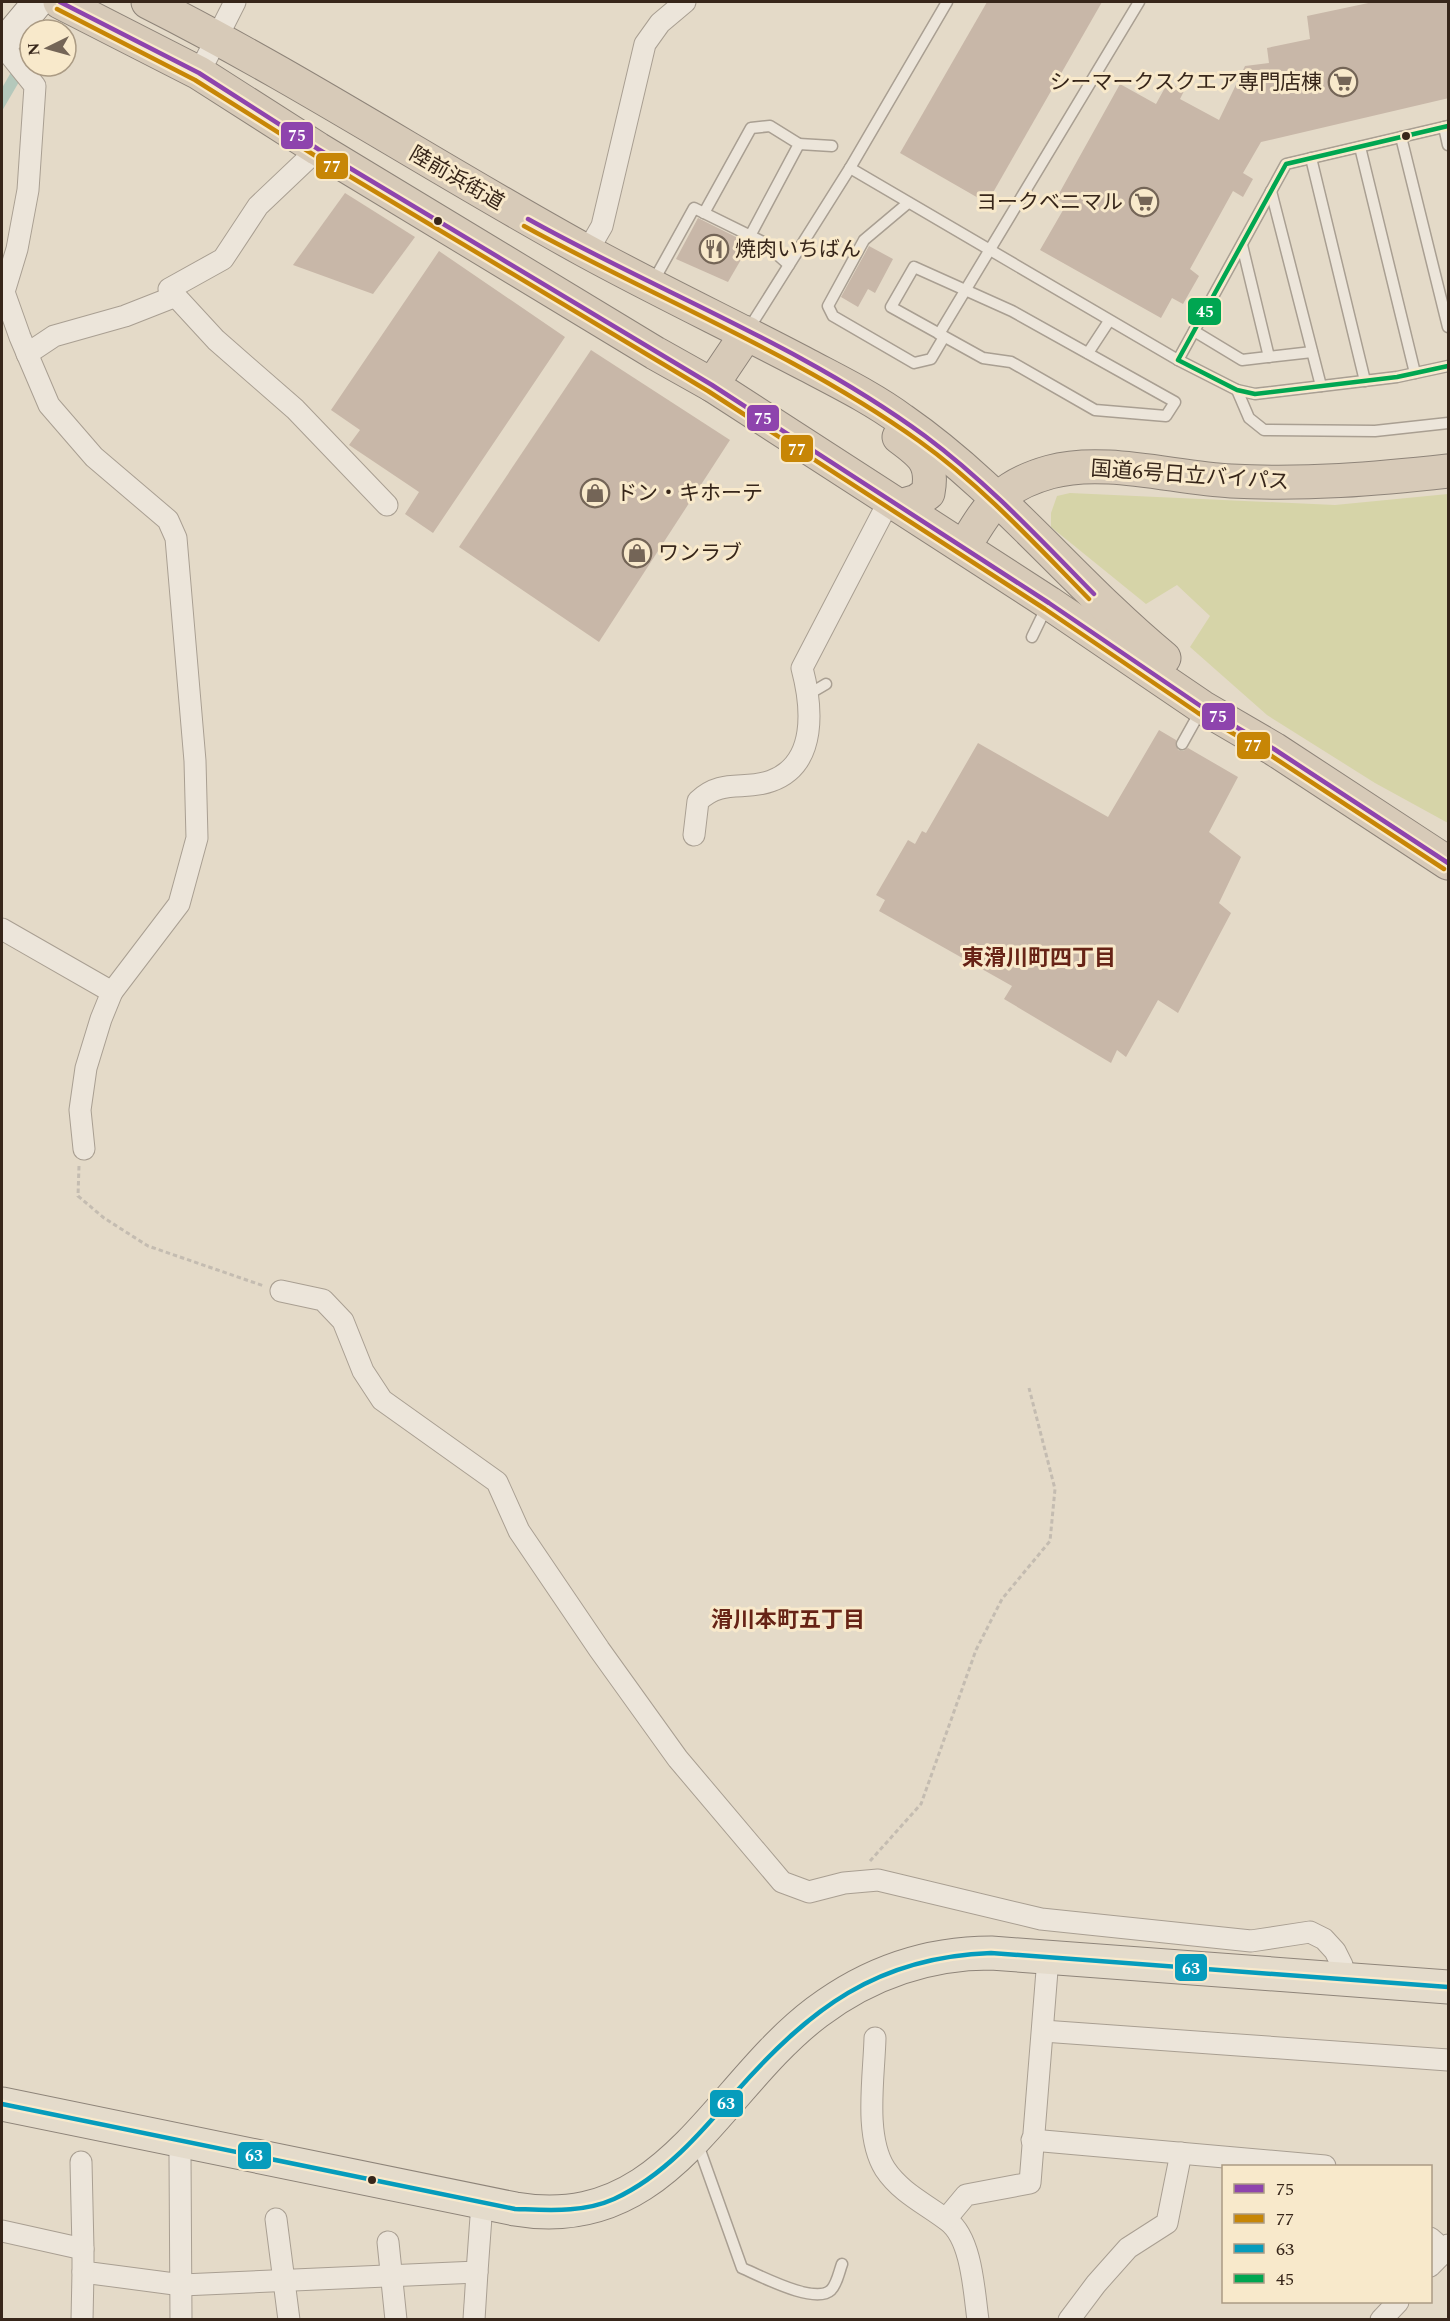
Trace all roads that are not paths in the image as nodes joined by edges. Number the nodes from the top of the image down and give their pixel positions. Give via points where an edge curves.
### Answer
1 (38, 2) edge
2 (60, 2) edge
3 (148, 2) edge
4 (235, 2) edge
5 (685, 2) edge
6 (946, 2) edge
7 (1139, 2) edge
8 (219, 38) junction
9 (2, 45) edge
10 (199, 73) junction
11 (1446, 127) edge
12 (1401, 138) junction
13 (799, 144) junction
14 (832, 146) dead end
15 (1449, 146) edge
16 (1360, 147) junction
17 (318, 148) junction
18 (1311, 158) junction
19 (850, 168) junction
20 (1271, 191) junction
21 (908, 203) junction
22 (704, 213) junction
23 (750, 236) junction
24 (1242, 245) junction
25 (587, 252) junction
26 (990, 252) junction
27 (789, 265) junction
28 (651, 285) junction
29 (966, 290) junction
30 (176, 296) junction
31 (1109, 321) junction
32 (1449, 327) edge
33 (1194, 331) junction
34 (747, 333) junction
35 (941, 335) junction
36 (1312, 352) junction
37 (655, 353) junction
38 (1088, 353) junction
39 (27, 354) junction
40 (1269, 357) junction
41 (1178, 360) junction
42 (1449, 366) edge
43 (1415, 373) junction
44 (1365, 381) junction
45 (712, 385) junction
46 (1321, 386) junction
47 (852, 388) junction
48 (1237, 390) junction
49 (1449, 423) edge
50 (1449, 471) edge
51 (997, 497) junction
52 (895, 502) junction
53 (387, 505) dead end
54 (964, 547) junction
55 (1048, 603) junction
56 (1032, 637) dead end
57 (1202, 707) junction
58 (1182, 744) dead end
59 (1274, 749) junction
60 (694, 835) dead end
61 (1449, 863) edge
62 (2, 929) edge
63 (112, 993) junction
64 (84, 1149) road end
65 (281, 1291) road end
66 (1048, 1958) junction
67 (1344, 1979) junction
68 (1449, 1987) edge
69 (1043, 2031) junction
70 (875, 2038) dead end
71 (1449, 2060) edge
72 (2, 2104) edge
73 (1032, 2140) junction
74 (183, 2142) junction
75 (689, 2142) junction
76 (1181, 2153) junction
77 (81, 2162) dead end
78 (1314, 2165) edge
79 (482, 2203) junction
80 (276, 2219) dead end
81 (946, 2219) junction
82 (2, 2231) edge
83 (388, 2242) dead end
84 (1441, 2245) edge
85 (83, 2248) junction
86 (842, 2264) dead end
87 (1432, 2264) edge
88 (82, 2272) junction
89 (477, 2272) junction
90 (392, 2276) junction
91 (283, 2281) junction
92 (182, 2285) junction
93 (1396, 2303) edge
94 (82, 2319) edge
95 (181, 2319) edge
96 (289, 2319) edge
97 (396, 2319) edge
98 (474, 2319) edge
99 (978, 2319) edge
100 (1069, 2319) edge
101 (1381, 2319) edge

1 - 9 street
2 - 10 highway, 陸前浜街道
3 - 8 highway, 陸前浜街道
4 - 8 street
5 - 25 street via 645,44 602,226
6 - 19 lane
7 - 26 lane
8 - 10 street
8 - 25 highway, 陸前浜街道
9 - 39 street via 35,86 28,190 4,292
10 - 17 highway, 陸前浜街道
11 - 12 lane
11 - 15 lane
12 - 16 lane
12 - 32 lane
13 - 14 lane
13 - 22 lane via 770,126 751,128
13 - 23 lane
16 - 18 lane
16 - 43 lane
17 - 30 street via 258,206 223,259 169,289
17 - 37 highway, 陸前浜街道
18 - 20 lane via 1286,164
18 - 44 lane
19 - 21 lane
19 - 27 lane
20 - 24 lane
20 - 36 lane
21 - 26 lane
21 - 35 lane via 864,240 828,306 833,316 914,363 930,359
22 - 23 lane
22 - 28 lane via 694,208
23 - 27 lane
24 - 33 lane
24 - 40 lane
25 - 28 highway, 陸前浜街道
25 - 37 highway via 581,274 588,295 645,336
26 - 29 lane
26 - 31 lane
27 - 34 lane
28 - 34 highway, 陸前浜街道
29 - 35 lane
29 - 35 lane via 914,267 891,307
29 - 38 lane
30 - 39 street via 125,316 54,336
30 - 53 street via 216,340 295,409
31 - 38 lane
31 - 41 lane
33 - 40 lane via 1242,360
33 - 41 lane
34 - 45 highway
34 - 47 highway, 陸前浜街道
35 - 38 lane via 983,358 1011,362 1095,410 1166,416 1175,402
36 - 40 lane
36 - 46 lane
37 - 45 highway, 陸前浜街道
39 - 63 street via 49,405 94,457 168,520 176,538 187,648 197,838 179,904
41 - 48 lane
42 - 43 lane
43 - 44 lane
44 - 46 lane
45 - 52 highway, 陸前浜街道
46 - 48 lane via 1255,394
47 - 51 highway, 陸前浜街道 via 902,419
47 - 52 highway via 872,417 925,459 931,474 928,493 917,501
48 - 49 lane via 1249,418 1264,430 1375,431
50 - 51 highway, 国道6号日立バイパス via 1298,482 1230,481 1086,468 1039,476
51 - 54 highway
51 - 59 highway, 陸前浜街道 via 1129,629
52 - 54 highway, 陸前浜街道
52 - 60 street via 802,668 818,689 804,748 788,772 771,781 710,789 698,801
54 - 55 highway, 陸前浜街道
55 - 56 lane
55 - 57 highway, 陸前浜街道
57 - 58 lane
57 - 59 highway, 陸前浜街道
59 - 61 highway, 陸前浜街道
62 - 63 street
63 - 64 street via 86,1068 80,1110
65 - 67 street via 323,1300 343,1321 363,1371 382,1400 497,1482 519,1531 599,1649 678,1759 782,1882 809,1892 878,1880 1041,1920 1251,1941 1310,1932 1335,1951
66 - 67 main road
66 - 69 street
66 - 75 main road via 950,1954 880,1974 840,1996 794,2031
67 - 68 main road
69 - 71 street
69 - 73 street
70 - 81 street via 873,2136 885,2168 914,2200
72 - 74 main road
73 - 76 street
73 - 81 street via 1030,2183 966,2195
74 - 79 main road
74 - 92 street
75 - 79 main road via 655,2177 600,2207 551,2213
75 - 86 lane via 701,2153 742,2268 808,2295 822,2295 831,2290
76 - 78 street
76 - 100 street via 1167,2223 1128,2248
77 - 85 street
79 - 89 street
80 - 91 street
81 - 99 street via 970,2258
82 - 85 street
83 - 90 street
84 - 87 street
85 - 88 street
88 - 92 street
88 - 94 street
89 - 90 street
89 - 98 street
90 - 91 street
90 - 97 street
91 - 92 street
91 - 96 street
92 - 95 street
93 - 101 street

